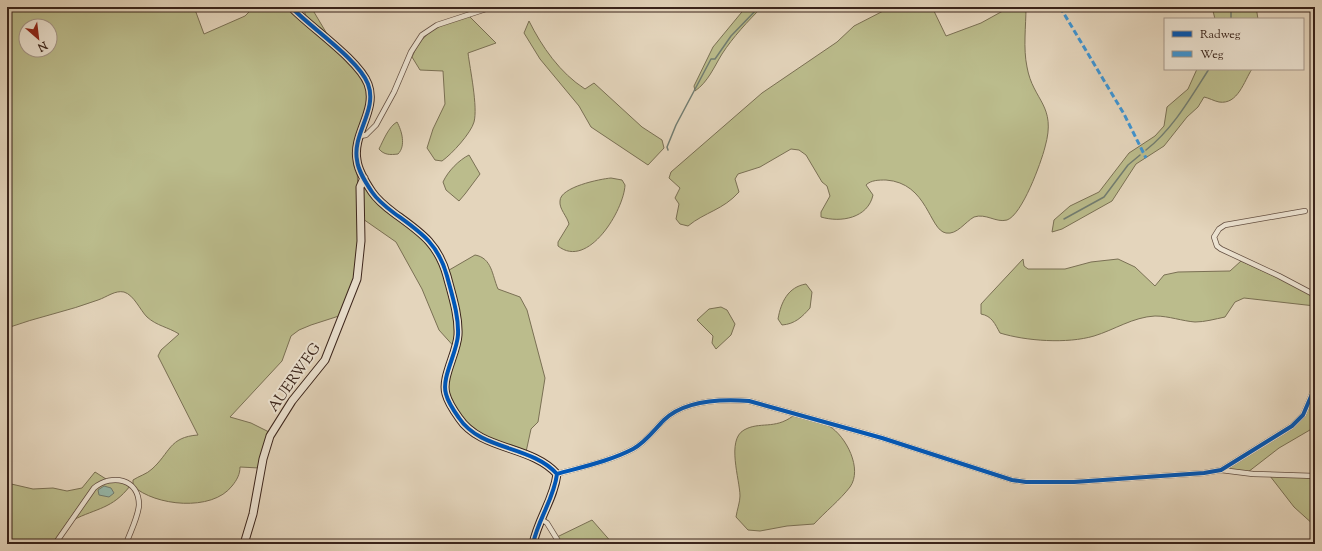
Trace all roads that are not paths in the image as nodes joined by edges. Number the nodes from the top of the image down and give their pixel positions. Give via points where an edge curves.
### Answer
1 (291, 7) edge
2 (492, 7) edge
3 (360, 136) junction
4 (364, 178) junction
5 (1305, 211) dead end
6 (1315, 295) edge
7 (1315, 387) edge
8 (1221, 470) junction
9 (557, 474) junction
10 (1315, 476) edge
11 (541, 519) junction
12 (55, 544) edge
13 (126, 544) edge
14 (244, 544) edge
15 (533, 544) edge
16 (560, 544) edge

1 - 3 street via 345,56 366,79 370,97
2 - 3 street via 437,25 422,35 411,52 376,125 366,135
3 - 4 street via 357,161
4 - 9 street via 378,200 431,243 443,265 458,330 445,393 459,418 472,433 540,460
4 - 14 street, AUERWEG via 360,188 361,241 357,279 325,360 292,401 270,436
5 - 6 street via 1226,225 1219,229 1214,237 1221,249
7 - 8 street via 1303,415 1292,426
8 - 9 street via 1106,481 1019,481 999,477 882,438 749,401 737,400 680,409 634,448
8 - 10 street
9 - 11 street via 553,493
11 - 15 street
11 - 16 street via 547,523
12 - 13 street via 94,488 104,481 116,479 130,484 138,501 138,510

